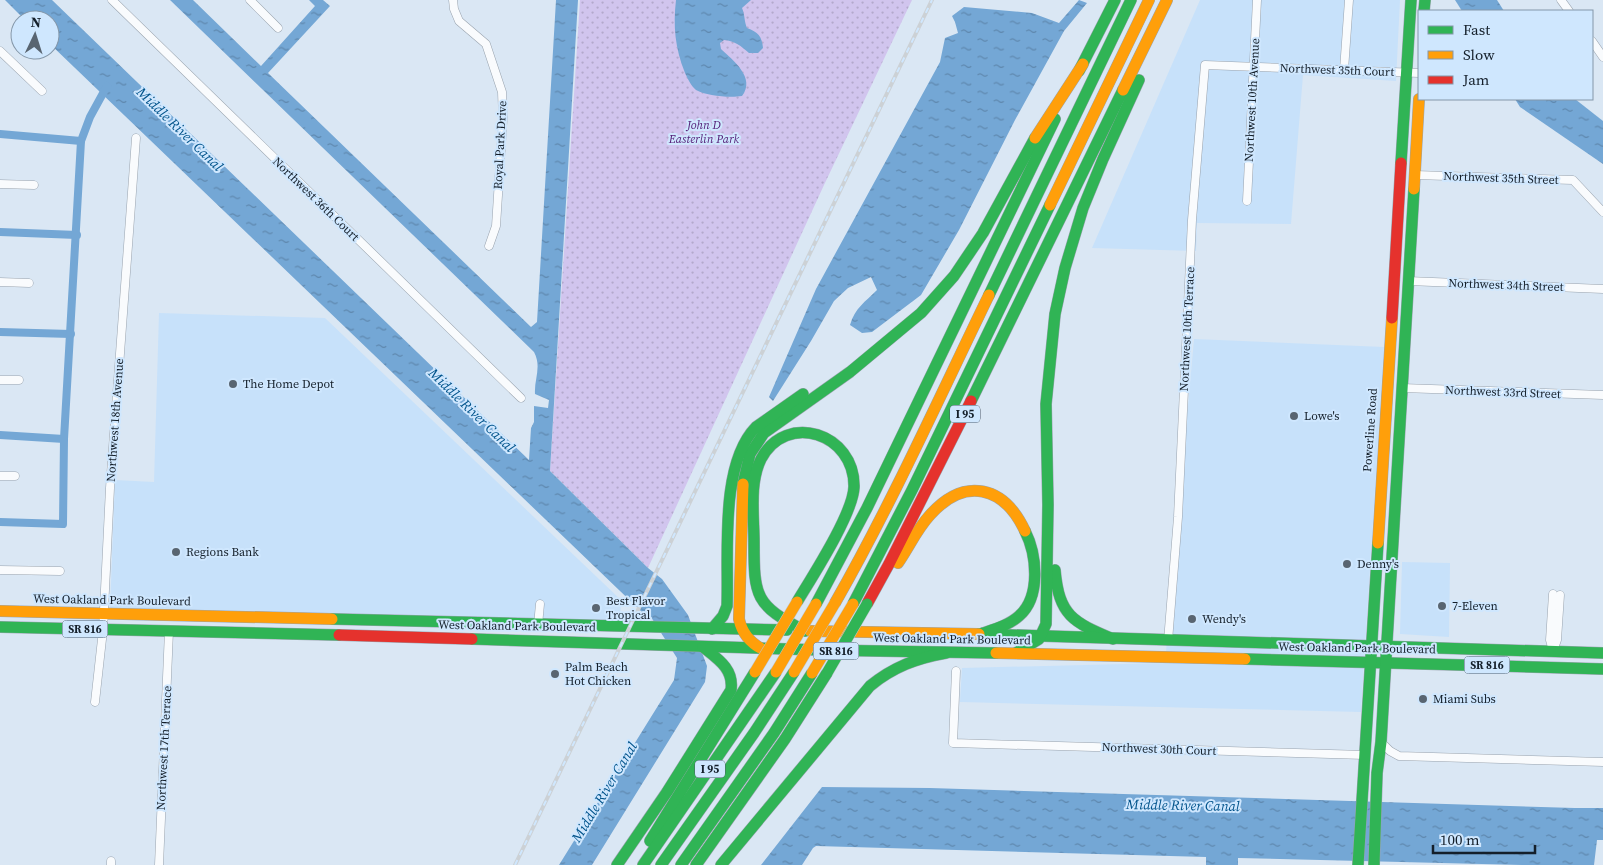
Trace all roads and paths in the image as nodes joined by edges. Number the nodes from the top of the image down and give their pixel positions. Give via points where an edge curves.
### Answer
1 (112, 0) edge
2 (250, 0) edge
3 (453, 0) edge
4 (1115, 0) edge
5 (1130, 0) edge
6 (1149, 0) edge
7 (1167, 0) edge
8 (1257, 0) edge
9 (1349, 0) edge
10 (1411, 0) edge
11 (1157, 20) junction
12 (278, 28) dead end
13 (1131, 36) junction
14 (1593, 43) edge
15 (0, 51) edge
16 (1603, 57) edge
17 (1082, 64) junction
18 (1254, 67) junction
19 (1344, 70) junction
20 (1406, 73) junction
21 (1418, 74) edge
22 (42, 91) dead end
23 (1419, 100) edge
24 (136, 138) dead end
25 (1098, 144) junction
26 (1414, 175) junction
27 (0, 184) edge
28 (34, 185) dead end
29 (1247, 201) dead end
30 (1603, 212) edge
31 (1025, 219) junction
32 (488, 246) dead end
33 (1395, 253) junction
34 (1408, 281) junction
35 (0, 282) edge
36 (1393, 282) junction
37 (29, 283) dead end
38 (1603, 289) edge
39 (966, 305) junction
40 (1407, 308) junction
41 (892, 337) junction
42 (0, 380) edge
43 (19, 380) dead end
44 (1402, 388) junction
45 (1603, 395) edge
46 (521, 398) dead end
47 (1385, 420) junction
48 (1398, 452) junction
49 (1383, 453) junction
50 (1397, 469) junction
51 (0, 476) edge
52 (15, 476) dead end
53 (1048, 505) junction
54 (0, 570) edge
55 (60, 571) dead end
56 (1556, 594) dead end
57 (540, 604) dead end
58 (867, 604) junction
59 (0, 611) edge
60 (103, 614) junction
61 (181, 616) junction
62 (341, 620) junction
63 (418, 622) junction
64 (538, 625) junction
65 (0, 627) edge
66 (708, 629) junction
67 (103, 630) junction
68 (741, 630) junction
69 (169, 631) junction
70 (805, 631) junction
71 (983, 633) junction
72 (325, 635) junction
73 (1042, 635) junction
74 (400, 637) junction
75 (1113, 639) junction
76 (519, 640) junction
77 (560, 641) junction
78 (1168, 641) junction
79 (1371, 646) junction
80 (703, 647) junction
81 (1386, 647) junction
82 (762, 649) junction
83 (1553, 651) junction
84 (1566, 652) junction
85 (946, 653) junction
86 (1016, 653) junction
87 (1603, 653) edge
88 (1145, 656) junction
89 (1370, 662) junction
90 (1385, 662) junction
91 (1538, 666) junction
92 (1603, 668) edge
93 (956, 671) dead end
94 (95, 702) dead end
95 (1381, 742) junction
96 (1365, 755) junction
97 (1603, 762) edge
98 (1377, 773) junction
99 (1358, 864) edge
100 (1374, 864) edge
101 (159, 865) edge
102 (617, 865) edge
103 (638, 865) edge
104 (644, 865) edge
105 (661, 865) edge
106 (681, 865) edge
107 (696, 865) edge
108 (720, 865) edge

1 - 46 street, Northwest 36th Court
2 - 12 street
3 - 32 street, Royal Park Drive via 459,21 486,44 502,92 496,226
4 - 17 main road, I 95
5 - 31 main road
6 - 13 main road
7 - 11 main road, I 95
8 - 18 street, Northwest 10th Avenue
9 - 19 street
10 - 20 main road, Powerline Road
11 - 25 main road, I 95
11 - 53 main road via 1139,79 1092,183 1061,283 1048,379
13 - 25 main road
13 - 106 main road, bridge via 905,505 853,604 774,733
14 - 16 street
15 - 22 street
17 - 39 main road, I 95
17 - 41 main road via 1030,145 983,234 963,264 930,304
18 - 19 street, Northwest 35th Court
18 - 29 street, Northwest 10th Avenue
18 - 78 street, Northwest 10th Terrace via 1206,65 1192,220 1178,516
19 - 20 street, Northwest 35th Court
20 - 21 street, Northwest 35th Court
20 - 33 main road, Powerline Road
23 - 26 main road
24 - 60 street, Northwest 18th Avenue
25 - 58 main road, I 95
26 - 30 street, Northwest 35th Street via 1574,180
26 - 34 main road
27 - 28 street
31 - 39 main road
31 - 105 main road, bridge via 890,499 835,604 754,733
33 - 34 main road
33 - 36 main road, Powerline Road
34 - 38 street, Northwest 34th Street
34 - 40 main road
35 - 37 street
36 - 40 main road via 1402,290
36 - 47 main road, Powerline Road
39 - 104 main road, I 95, bridge via 856,531 816,604 776,672
40 - 44 main road
41 - 66 main road via 766,419 744,442 732,480 726,610 721,619
41 - 68 main road via 850,372 764,434 750,454 743,485
42 - 43 street
44 - 45 street, Northwest 33rd Street
44 - 48 main road
47 - 48 main road
47 - 49 main road, Powerline Road
48 - 50 main road
49 - 50 main road via 1392,459
49 - 79 main road, Powerline Road
50 - 81 main road
51 - 52 street
53 - 73 main road via 1046,619
53 - 75 main road via 1056,585 1062,605 1067,614 1081,625
54 - 55 street
56 - 83 street via 1550,640
57 - 64 street
58 - 71 main road via 905,554 923,522 938,507 964,492 986,492 1006,502 1020,516 1032,548 1034,579 1030,600 1022,614 1006,625
58 - 107 main road, I 95, bridge via 827,673
59 - 60 main road, West Oakland Park Boulevard / SR 816
60 - 61 main road, West Oakland Park Boulevard / SR 816
60 - 67 street, Northwest 18th Avenue
61 - 62 main road, West Oakland Park Boulevard / SR 816
61 - 69 main road
62 - 63 main road, West Oakland Park Boulevard / SR 816
62 - 72 main road via 338,627
63 - 64 main road, West Oakland Park Boulevard / SR 816
63 - 74 main road via 404,630
64 - 66 main road, West Oakland Park Boulevard / SR 816
64 - 76 main road via 530,636
64 - 77 main road via 547,636
65 - 67 main road, West Oakland Park Boulevard / SR 816
66 - 68 main road, West Oakland Park Boulevard / SR 816
67 - 69 main road, West Oakland Park Boulevard / SR 816
67 - 94 street, Northwest 18th Avenue
68 - 70 main road, West Oakland Park Boulevard / SR 816
68 - 82 main road via 748,640
69 - 72 main road, West Oakland Park Boulevard / SR 816
69 - 101 street, Northwest 17th Terrace
70 - 71 main road, West Oakland Park Boulevard / SR 816
70 - 103 main road, bridge via 780,619 769,610 756,589 753,574 755,492 758,467 768,449 790,434 811,432 830,439 843,450 851,463 855,482 852,498 797,602 755,672 652,837
71 - 73 main road, West Oakland Park Boulevard / SR 816
72 - 74 main road, West Oakland Park Boulevard / SR 816
73 - 75 main road, West Oakland Park Boulevard / SR 816
73 - 86 main road via 1034,644
74 - 76 main road, West Oakland Park Boulevard / SR 816
75 - 78 main road, West Oakland Park Boulevard / SR 816
76 - 77 main road, West Oakland Park Boulevard / SR 816
77 - 80 main road, West Oakland Park Boulevard / SR 816
78 - 79 main road, West Oakland Park Boulevard / SR 816
78 - 88 main road via 1159,650
79 - 81 main road, West Oakland Park Boulevard / SR 816
79 - 89 main road, Powerline Road
80 - 82 main road, West Oakland Park Boulevard / SR 816
80 - 102 main road via 730,671 731,690
81 - 83 main road, West Oakland Park Boulevard / SR 816
81 - 90 main road
82 - 85 main road, West Oakland Park Boulevard / SR 816
83 - 84 main road, West Oakland Park Boulevard / SR 816
84 - 87 main road, West Oakland Park Boulevard / SR 816
84 - 91 main road via 1548,657
85 - 86 main road, West Oakland Park Boulevard / SR 816
85 - 108 main road via 902,665 870,686
86 - 88 main road, West Oakland Park Boulevard / SR 816
88 - 89 main road, West Oakland Park Boulevard / SR 816
89 - 90 main road, West Oakland Park Boulevard / SR 816
89 - 96 main road, Powerline Road
90 - 91 main road, West Oakland Park Boulevard / SR 816
90 - 95 main road
91 - 92 main road, West Oakland Park Boulevard / SR 816
93 - 96 street, Northwest 30th Court via 953,743
95 - 97 street via 1399,756
95 - 98 main road
96 - 98 main road
96 - 99 main road, Powerline Road
98 - 100 main road

